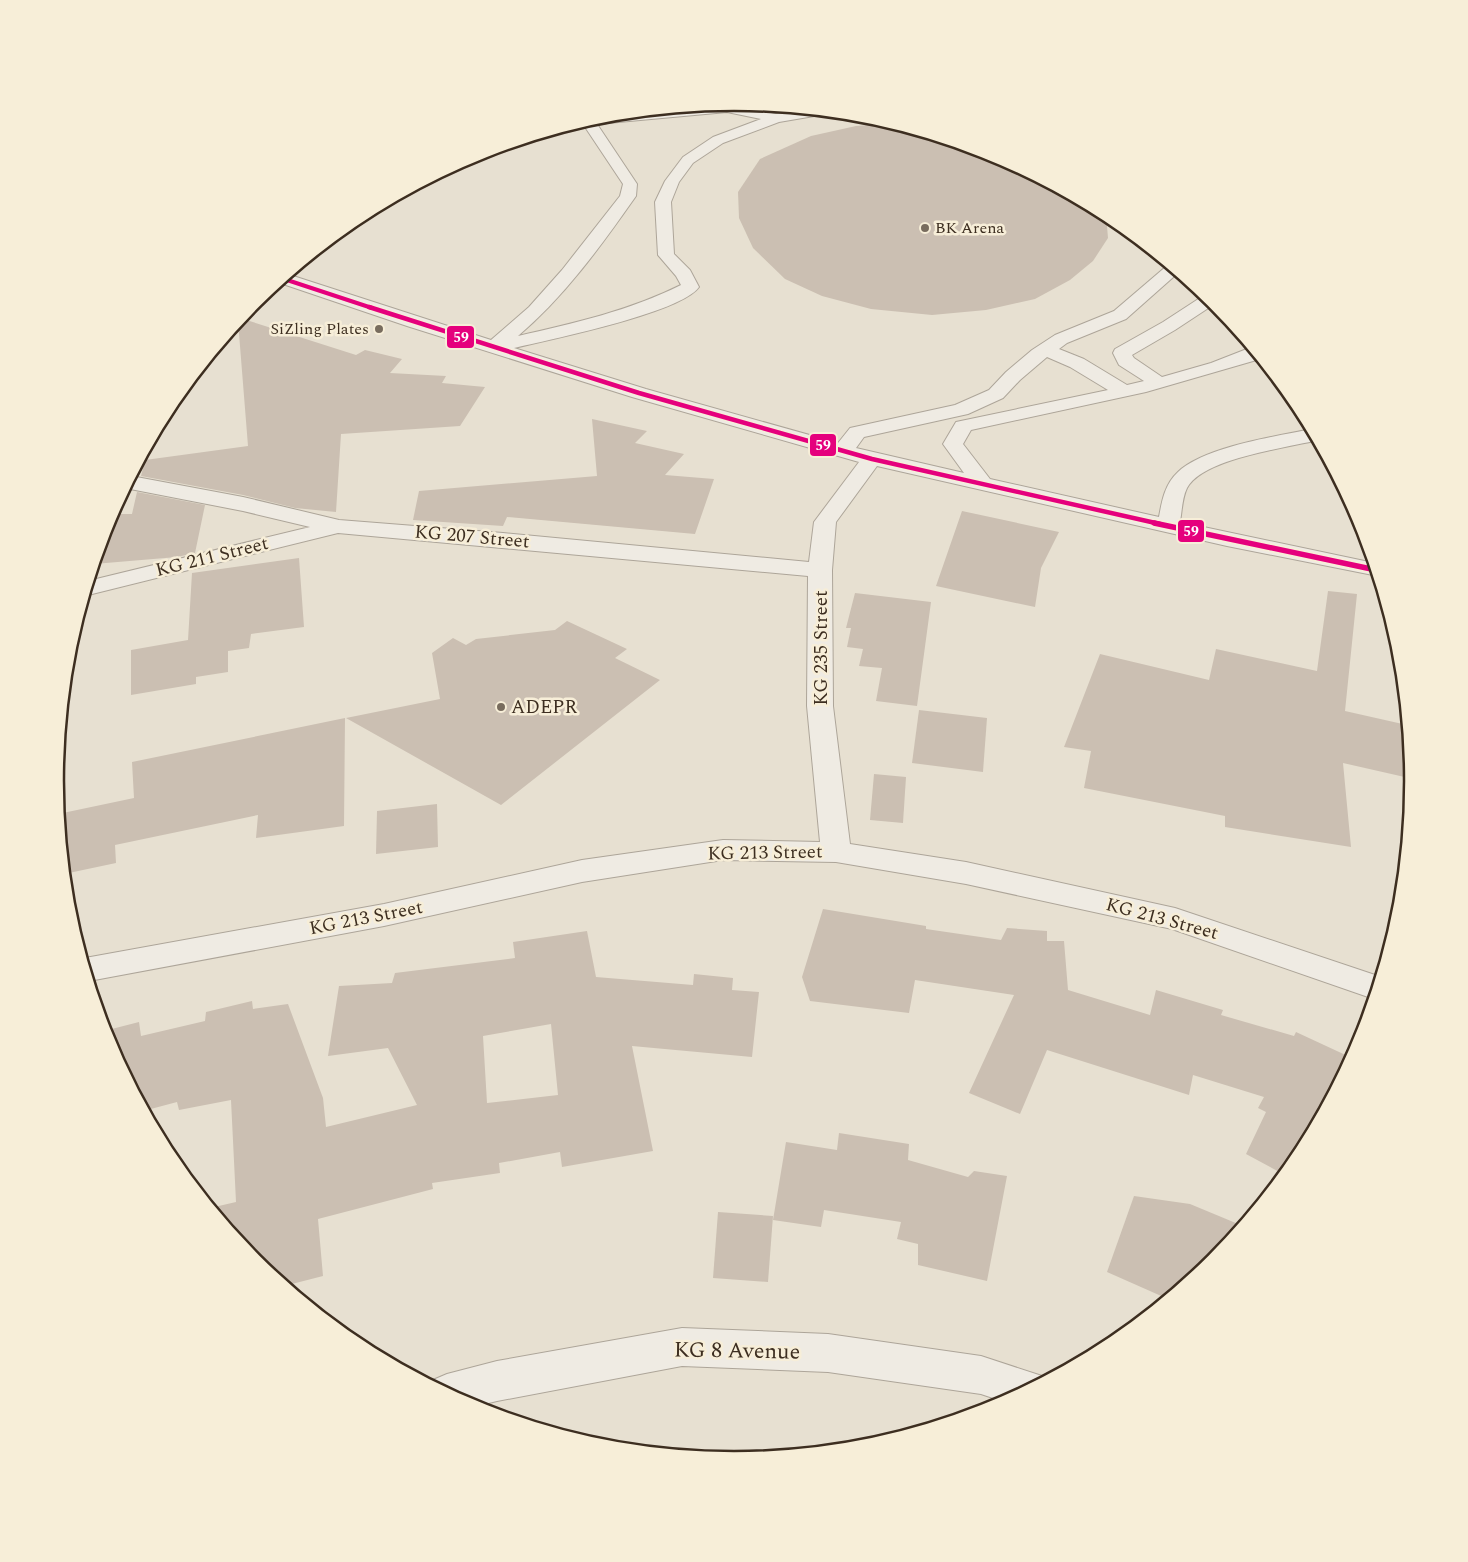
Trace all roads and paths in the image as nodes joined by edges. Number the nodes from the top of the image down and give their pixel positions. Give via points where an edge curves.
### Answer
1 (743, 111) edge
2 (799, 114) edge
3 (776, 118) junction
4 (592, 127) edge
5 (1171, 273) edge
6 (288, 280) edge
7 (1203, 303) edge
8 (493, 347) junction
9 (1046, 350) junction
10 (1252, 355) edge
11 (1159, 383) junction
12 (1123, 392) junction
13 (1308, 437) edge
14 (843, 451) junction
15 (872, 459) junction
16 (134, 483) edge
17 (983, 484) junction
18 (1168, 525) junction
19 (338, 527) junction
20 (1370, 569) edge
21 (820, 570) junction
22 (93, 587) edge
23 (836, 852) junction
24 (91, 969) edge
25 (1372, 986) edge
26 (1019, 1387) edge
27 (458, 1391) edge

1 - 3 street
2 - 3 street
3 - 8 street via 718,140 688,160 672,181 663,202 666,255 684,274 690,287 670,299 606,319
4 - 8 street via 630,184 628,196 571,271 519,327
5 - 9 street via 1120,315 1061,339
6 - 8 street
7 - 11 street via 1122,353 1126,361
8 - 14 street via 639,393
9 - 12 street via 1077,363
9 - 14 street via 996,394 962,410 857,432
10 - 11 street
11 - 12 street
12 - 17 street via 963,426 953,444
13 - 18 street via 1221,457 1192,471 1177,486
14 - 15 street
15 - 17 street
15 - 21 street, KG 235 Street via 825,522
16 - 19 street, KG 207 Street via 243,504
17 - 18 street
18 - 20 street
19 - 21 street, KG 207 Street
19 - 22 street, KG 211 Street
21 - 23 street, KG 235 Street via 820,706
23 - 24 street, KG 213 Street via 723,850 582,870 384,915
23 - 25 street, KG 213 Street via 966,873 1175,919
26 - 27 street, KG 8 Avenue via 981,1375 828,1353 682,1347

